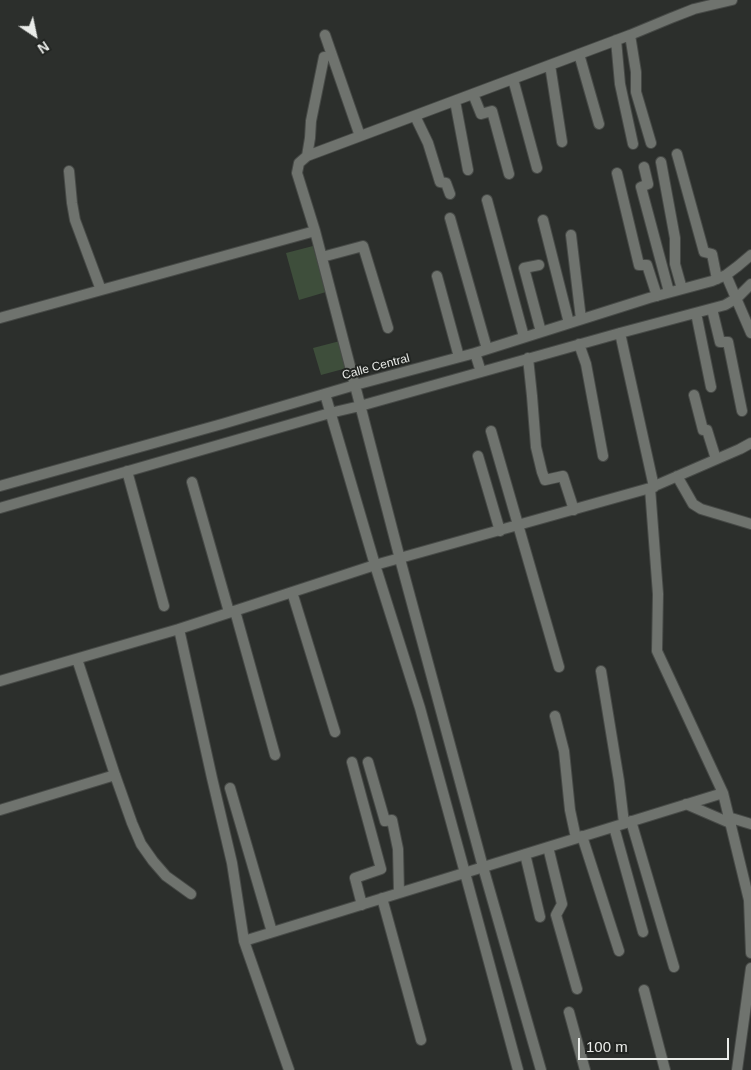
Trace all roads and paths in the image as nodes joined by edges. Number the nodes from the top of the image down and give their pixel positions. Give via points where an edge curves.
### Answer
1 (732, 0) edge
2 (325, 35) dead end
3 (630, 35) junction
4 (616, 40) junction
5 (579, 54) junction
6 (324, 57) dead end
7 (550, 65) junction
8 (513, 79) junction
9 (473, 94) junction
10 (455, 101) junction
11 (415, 116) junction
12 (598, 124) dead end
13 (360, 136) junction
14 (562, 142) dead end
15 (651, 143) dead end
16 (633, 144) dead end
17 (676, 154) dead end
18 (307, 156) junction
19 (661, 162) dead end
20 (644, 167) dead end
21 (537, 168) dead end
22 (468, 170) dead end
23 (69, 171) dead end
24 (617, 173) dead end
25 (509, 174) dead end
26 (450, 194) dead end
27 (486, 200) dead end
28 (450, 218) dead end
29 (543, 220) dead end
30 (316, 231) junction
31 (571, 235) dead end
32 (751, 255) edge
33 (322, 257) junction
34 (539, 264) dead end
35 (437, 276) dead end
36 (722, 277) junction
37 (751, 284) edge
38 (682, 289) junction
39 (100, 290) junction
40 (669, 292) junction
41 (656, 296) junction
42 (737, 298) junction
43 (712, 309) junction
44 (696, 313) junction
45 (0, 318) edge
46 (581, 319) junction
47 (569, 323) junction
48 (388, 328) dead end
49 (542, 332) junction
50 (620, 333) junction
51 (751, 333) edge
52 (524, 337) junction
53 (580, 344) junction
54 (487, 349) junction
55 (475, 353) junction
56 (459, 357) junction
57 (528, 358) junction
58 (481, 372) junction
59 (355, 385) junction
60 (711, 386) dead end
61 (325, 394) junction
62 (694, 395) dead end
63 (360, 406) junction
64 (742, 411) dead end
65 (330, 413) junction
66 (491, 431) dead end
67 (751, 442) edge
68 (478, 456) dead end
69 (603, 456) dead end
70 (716, 460) junction
71 (127, 472) junction
72 (677, 476) junction
73 (192, 482) dead end
74 (0, 486) edge
75 (652, 487) junction
76 (0, 508) edge
77 (574, 510) junction
78 (751, 524) edge
79 (518, 526) junction
80 (500, 530) junction
81 (400, 559) junction
82 (375, 566) junction
83 (292, 592) junction
84 (164, 606) dead end
85 (232, 612) junction
86 (179, 628) junction
87 (77, 659) junction
88 (558, 667) dead end
89 (601, 671) dead end
90 (0, 680) edge
91 (555, 716) dead end
92 (335, 732) dead end
93 (275, 756) dead end
94 (352, 762) dead end
95 (368, 762) dead end
96 (115, 775) junction
97 (230, 788) dead end
98 (723, 793) junction
99 (686, 804) junction
100 (0, 810) edge
101 (729, 820) junction
102 (628, 822) junction
103 (751, 824) edge
104 (614, 827) junction
105 (579, 837) junction
106 (548, 847) junction
107 (525, 854) junction
108 (739, 861) junction
109 (751, 861) edge
110 (483, 867) junction
111 (466, 873) junction
112 (399, 893) junction
113 (191, 894) dead end
114 (382, 898) junction
115 (362, 905) junction
116 (750, 909) edge
117 (540, 917) dead end
118 (272, 932) junction
119 (643, 932) dead end
120 (244, 940) junction
121 (619, 951) dead end
122 (751, 953) edge
123 (674, 967) dead end
124 (751, 968) edge
125 (577, 989) dead end
126 (644, 990) dead end
127 (569, 1012) dead end
128 (421, 1040) dead end
129 (289, 1070) edge
130 (518, 1070) edge
131 (540, 1070) edge
132 (585, 1070) edge
133 (665, 1070) edge
134 (737, 1070) edge

1 - 3 street via 694,10
2 - 13 street
3 - 4 street
3 - 15 street via 636,92
4 - 5 street
4 - 16 street via 620,84
5 - 7 street
5 - 12 street
6 - 18 street
7 - 8 street
7 - 14 street
8 - 9 street
8 - 21 street
9 - 10 street
9 - 25 street via 481,114 492,111
10 - 11 street
10 - 22 street
11 - 13 street
11 - 26 street via 428,143 440,182 446,183
13 - 18 street
17 - 36 street via 704,252 712,254
18 - 30 street via 299,163 297,173
19 - 38 street via 675,238 675,264
20 - 40 street via 648,184 641,187
23 - 39 street via 75,220
24 - 41 street via 639,265 647,265
27 - 52 street
28 - 54 street
29 - 47 street
30 - 33 street
30 - 39 street
31 - 46 street
32 - 36 street, Calle Central
33 - 48 street via 363,246
33 - 59 street
34 - 49 street via 524,268
35 - 56 street
36 - 38 street, Calle Central
36 - 42 street
37 - 42 street
38 - 40 street, Calle Central
39 - 45 street
40 - 41 street, Calle Central
41 - 46 street, Calle Central
42 - 43 street
42 - 51 street
43 - 44 street
43 - 64 street via 720,342 728,342
44 - 50 street
44 - 60 street
46 - 47 street, Calle Central
47 - 49 street, Calle Central
49 - 52 street, Calle Central
50 - 53 street
50 - 75 street
52 - 54 street, Calle Central
53 - 57 street
53 - 69 street
54 - 55 street, Calle Central
55 - 56 street, Calle Central
55 - 58 street
56 - 59 street, Calle Central
57 - 58 street
57 - 77 street via 536,447 542,472 545,480 563,476
58 - 63 street
59 - 61 street, Calle Central
59 - 63 street
61 - 65 street
61 - 74 street, Calle Central
62 - 70 street via 702,430 707,430
63 - 65 street
63 - 81 street
65 - 71 street
65 - 82 street
66 - 79 street
67 - 70 street
68 - 80 street
70 - 72 street
71 - 76 street
71 - 84 street
72 - 75 street
72 - 78 street via 692,504
73 - 85 street
75 - 77 street
75 - 98 street via 658,594 657,651
77 - 79 street
79 - 80 street
79 - 88 street
80 - 81 street
81 - 82 street
81 - 110 street
82 - 83 street
82 - 111 street via 420,708
83 - 85 street
83 - 92 street
85 - 86 street
85 - 93 street
86 - 87 street
86 - 120 street via 232,863
87 - 90 street
87 - 96 street
89 - 102 street
91 - 105 street via 564,751 570,810
94 - 115 street via 381,869 355,878
95 - 112 street via 385,821 392,820 398,848
96 - 100 street
96 - 113 street via 141,844 166,876
97 - 118 street
98 - 99 street
98 - 101 street
99 - 101 street
99 - 102 street
101 - 103 street
101 - 108 street
102 - 104 street
102 - 123 street
104 - 105 street
104 - 119 street
105 - 106 street
105 - 121 street
106 - 107 street
106 - 125 street via 562,904 556,915
107 - 110 street
107 - 117 street
108 - 109 street
108 - 116 street
110 - 111 street
110 - 131 street
111 - 112 street
111 - 130 street
112 - 114 street
114 - 115 street
114 - 128 street
115 - 118 street
116 - 122 street
118 - 120 street
120 - 129 street
124 - 134 street
126 - 133 street
127 - 132 street

